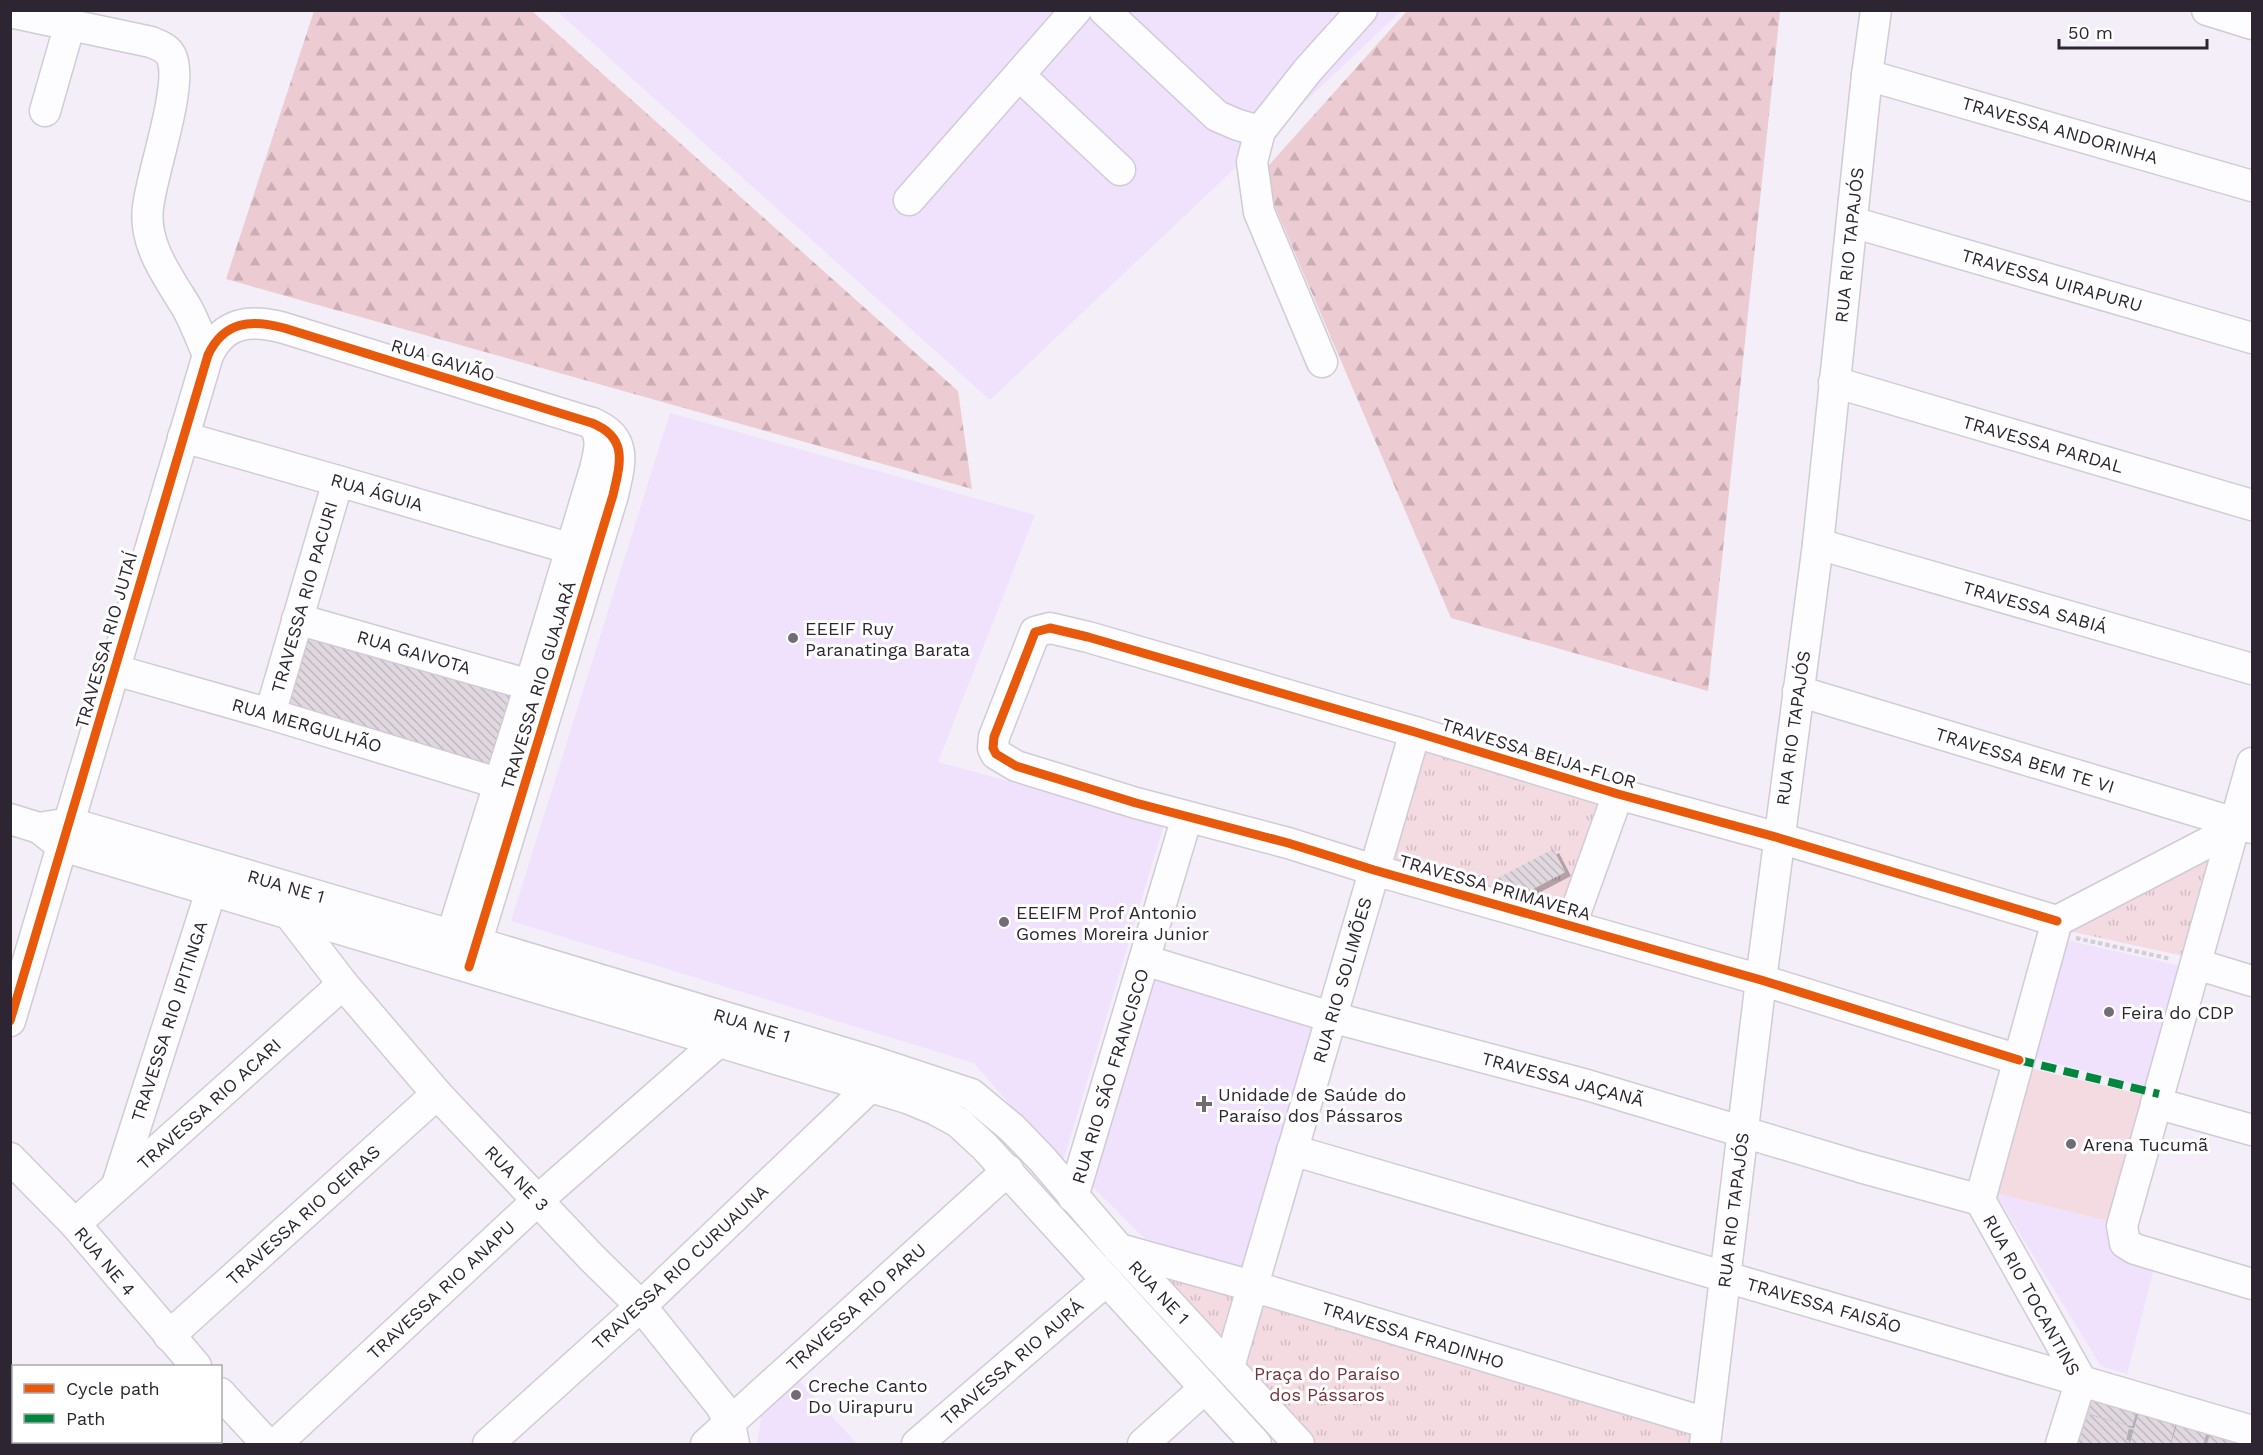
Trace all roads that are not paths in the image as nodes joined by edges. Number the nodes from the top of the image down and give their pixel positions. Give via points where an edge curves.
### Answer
1 (1076, 10) edge
2 (1104, 10) edge
3 (1362, 10) edge
4 (1876, 10) edge
5 (2207, 10) edge
6 (10, 12) edge
7 (70, 24) junction
8 (2253, 24) edge
9 (1019, 75) junction
10 (1867, 75) junction
11 (45, 111) dead end
12 (1260, 131) junction
13 (1120, 170) dead end
14 (2253, 186) edge
15 (909, 200) dead end
16 (1852, 222) junction
17 (284, 328) joint
18 (2253, 338) edge
19 (208, 354) junction
20 (1322, 362) dead end
21 (1834, 382) junction
22 (592, 423) joint
23 (183, 438) junction
24 (338, 481) junction
25 (2253, 505) edge
26 (1818, 544) junction
27 (583, 553) junction
28 (297, 619) junction
29 (2253, 669) edge
30 (115, 670) junction
31 (539, 681) junction
32 (1798, 692) junction
33 (270, 714) junction
34 (1000, 721) joint
35 (1414, 732) junction
36 (2253, 763) edge
37 (511, 786) junction
38 (1618, 795) junction
39 (1187, 816) junction
40 (10, 819) edge
41 (2241, 827) edge
42 (66, 835) junction
43 (1779, 838) junction
44 (1374, 870) junction
45 (210, 891) junction
46 (290, 915) junction
47 (1571, 926) junction
48 (2056, 927) junction
49 (461, 951) junction
50 (1144, 960) junction
51 (2196, 964) junction
52 (1761, 980) junction
53 (2253, 981) edge
54 (343, 984) junction
55 (1331, 1017) junction
56 (10, 1021) edge
57 (717, 1043) junction
58 (2019, 1060) junction
59 (870, 1087) junction
60 (437, 1094) junction
61 (2156, 1103) junction
62 (2253, 1130) edge
63 (1743, 1131) junction
64 (1292, 1150) junction
65 (10, 1158) edge
66 (1046, 1164) junction
67 (1015, 1178) junction
68 (117, 1185) junction
69 (1073, 1197) junction
70 (538, 1200) junction
71 (1980, 1200) junction
72 (75, 1224) junction
73 (1119, 1249) junction
74 (1724, 1276) junction
75 (1107, 1280) junction
76 (2253, 1284) edge
77 (1252, 1286) junction
78 (641, 1306) junction
79 (169, 1336) junction
80 (195, 1365) edge
81 (1228, 1367) junction
82 (2081, 1380) junction
83 (1205, 1388) junction
84 (222, 1395) edge
85 (2253, 1431) edge
86 (732, 1434) edge
87 (1706, 1434) edge
88 (267, 1444) edge
89 (276, 1444) edge
90 (488, 1444) edge
91 (706, 1444) edge
92 (918, 1444) edge
93 (1143, 1444) edge
94 (1256, 1444) edge
95 (1299, 1444) edge
96 (2061, 1444) edge

1 - 9 street
2 - 12 street via 1217,116
3 - 12 street
4 - 10 street, RUA RIO TAPAJÓS
5 - 8 street
6 - 7 street
7 - 11 street
7 - 19 street via 152,42 166,48 172,58 172,100 147,209 149,236
9 - 13 street
9 - 15 street
10 - 14 street, TRAVESSA ANDORINHA
10 - 16 street, RUA RIO TAPAJÓS
12 - 20 street via 1252,162 1259,212
16 - 18 street, TRAVESSA UIRAPURU
16 - 21 street, RUA RIO TAPAJÓS
17 - 19 street, TRAVESSA RIO JUTAÍ via 263,322 238,326 218,337
17 - 22 street, RUA GAVIÃO
19 - 23 street, TRAVESSA RIO JUTAÍ
21 - 25 street, TRAVESSA PARDAL
21 - 26 street, RUA RIO TAPAJÓS
22 - 27 street, TRAVESSA RIO GUAJARÁ via 599,435 600,450
23 - 24 street, RUA ÁGUIA
23 - 30 street, TRAVESSA RIO JUTAÍ
24 - 27 street, RUA ÁGUIA
24 - 28 street, TRAVESSA RIO PACURI
26 - 29 street, TRAVESSA SABIÁ
26 - 32 street, RUA RIO TAPAJÓS
27 - 31 street, TRAVESSA RIO GUAJARÁ
28 - 31 street, RUA GAIVOTA
28 - 33 street, TRAVESSA RIO PACURI
30 - 33 street, RUA MERGULHÃO
30 - 42 street, TRAVESSA RIO JUTAÍ
31 - 37 street, TRAVESSA RIO GUAJARÁ
32 - 41 street, TRAVESSA BEM TE VI
32 - 43 street, RUA RIO TAPAJÓS
33 - 37 street, RUA MERGULHÃO
34 - 35 street, TRAVESSA BEIJA-FLOR via 1035,632 1050,628
34 - 39 street, TRAVESSA PRIMAVERA via 993,747 996,754 1016,766
35 - 38 street, TRAVESSA BEIJA-FLOR
35 - 44 street, RUA RIO SOLIMÕES
36 - 41 street
37 - 49 street, TRAVESSA RIO GUAJARÁ
38 - 43 street, TRAVESSA BEIJA-FLOR
38 - 47 street
39 - 44 street, TRAVESSA PRIMAVERA
39 - 50 street, RUA RIO SÃO FRANCISCO
40 - 42 street
41 - 48 street
41 - 51 street
42 - 45 street, RUA NE 1
42 - 49 street, RUA NE 1
42 - 56 street, TRAVESSA RIO JUTAÍ
43 - 48 street, TRAVESSA BEIJA-FLOR
43 - 52 street, RUA RIO TAPAJÓS
44 - 47 street, TRAVESSA PRIMAVERA
44 - 55 street, RUA RIO SOLIMÕES
45 - 46 street, RUA NE 1
45 - 68 street, TRAVESSA RIO IPITINGA
46 - 49 street, RUA NE 1
46 - 54 street, RUA NE 3
47 - 52 street, TRAVESSA PRIMAVERA
48 - 58 street, RUA RIO TOCANTINS
49 - 57 street, RUA NE 1
49 - 66 street, RUA NE 1 via 868,1060 971,1094 1012,1128
50 - 55 street, TRAVESSA JAÇANÃ
50 - 69 street, RUA RIO SÃO FRANCISCO
51 - 53 street
51 - 61 street
52 - 58 street, TRAVESSA PRIMAVERA
52 - 63 street, RUA RIO TAPAJÓS
54 - 60 street, RUA NE 3
54 - 68 street, TRAVESSA RIO ACARI
55 - 63 street, TRAVESSA JAÇANÃ via 1587,1084
55 - 64 street, RUA RIO SOLIMÕES
57 - 59 street, RUA NE 1
57 - 70 street, TRAVESSA RIO ANAPU
58 - 71 street, RUA RIO TOCANTINS
59 - 67 street, RUA NE 1 via 907,1098 958,1122
59 - 78 street, TRAVESSA RIO CURUAUNA
60 - 70 street, RUA NE 3
60 - 79 street, TRAVESSA RIO OEIRAS
61 - 62 street
61 - 76 street via 2127,1203 2122,1226 2124,1239 2129,1246
63 - 71 street, TRAVESSA JAÇANÃ
63 - 74 street, RUA RIO TAPAJÓS
64 - 74 street, TRAVESSA FAISÃO
64 - 77 street, RUA RIO SOLIMÕES
65 - 72 street, RUA NE 4
66 - 67 street, TRAVESSA RIO PARU
66 - 69 street, RUA NE 1
67 - 75 street, RUA NE 1
67 - 86 street, TRAVESSA RIO PARU
68 - 72 street, TRAVESSA RIO ACARI
69 - 73 street, RUA NE 1
70 - 78 street, RUA NE 3
70 - 89 street, TRAVESSA RIO ANAPU
71 - 82 street, RUA RIO TOCANTINS
72 - 79 street, RUA NE 4
73 - 77 street, TRAVESSA FRADINHO
73 - 81 street, RUA NE 1
74 - 82 street, TRAVESSA FAISÃO
74 - 87 street, RUA RIO TAPAJÓS
75 - 83 street, RUA NE 1
75 - 92 street, TRAVESSA RIO AURÁ
77 - 81 street, RUA RIO SOLIMÕES
77 - 87 street, TRAVESSA FRADINHO
78 - 86 street, RUA NE 3 via 713,1393
78 - 90 street, TRAVESSA RIO CURUAUNA
79 - 80 street, RUA NE 4
81 - 95 street, RUA NE 1
82 - 85 street, TRAVESSA FAISÃO
82 - 96 street, RUA RIO TOCANTINS
83 - 93 street
83 - 94 street, RUA NE 1
84 - 88 street
86 - 91 street, TRAVESSA RIO PARU

